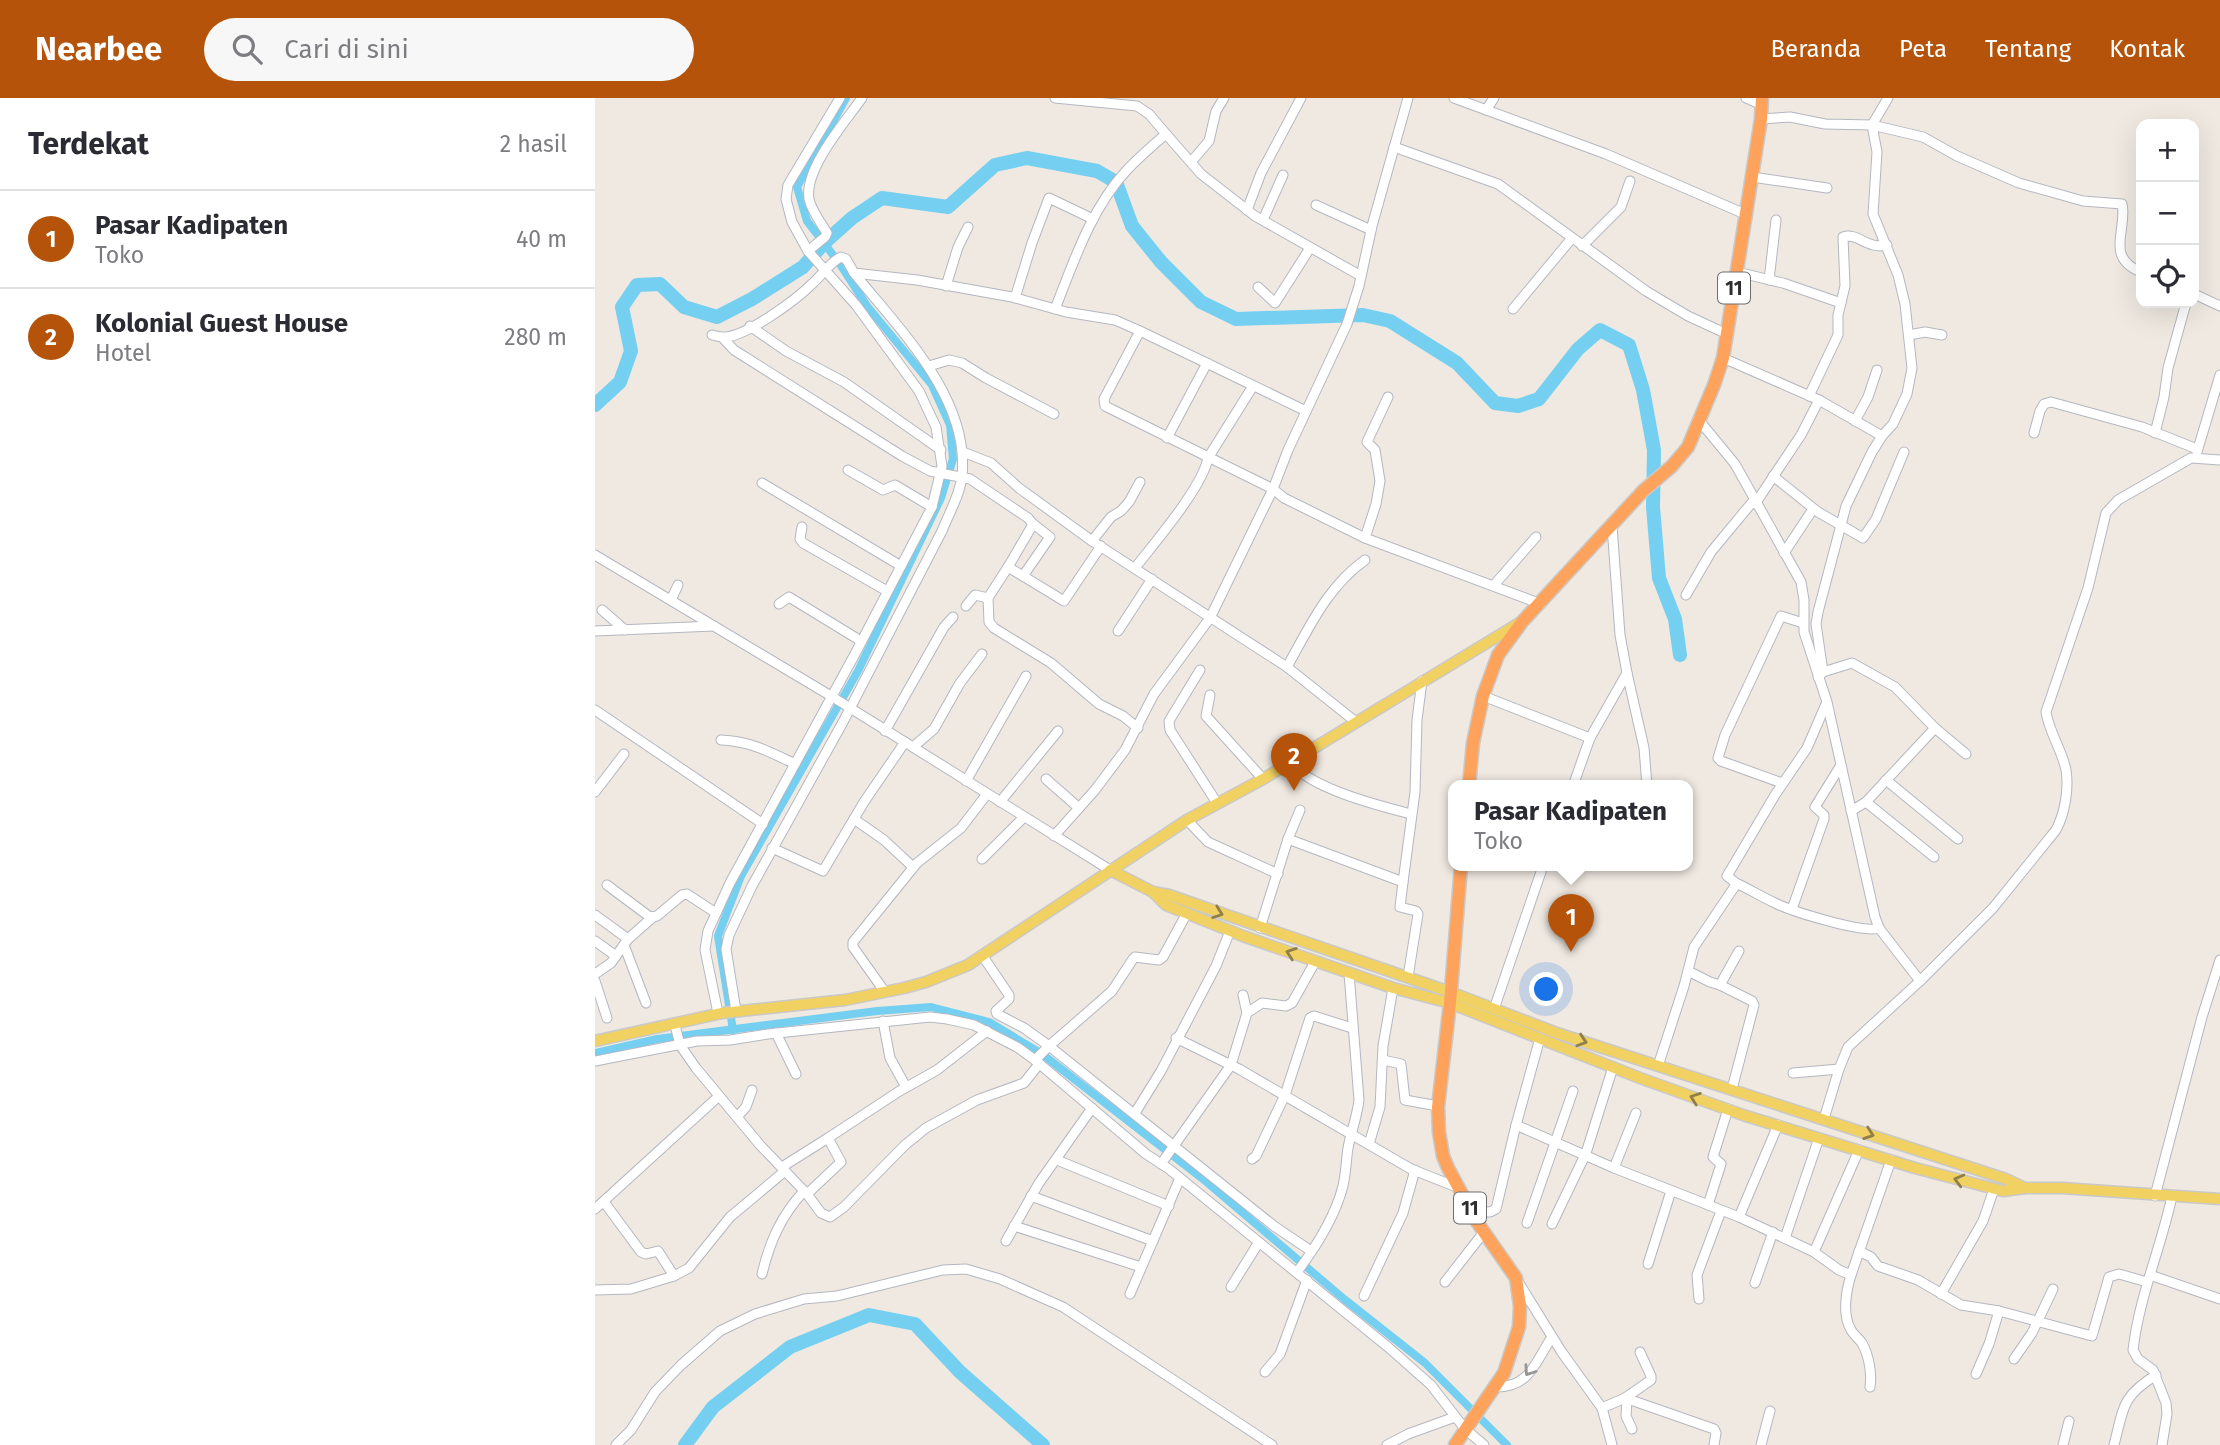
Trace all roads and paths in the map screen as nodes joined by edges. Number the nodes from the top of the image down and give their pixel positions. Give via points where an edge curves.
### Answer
1 (840, 98) edge
2 (862, 98) edge
3 (1055, 98) edge
4 (1062, 98) edge
5 (1224, 98) edge
6 (1301, 98) edge
7 (1408, 98) edge
8 (1454, 98) edge
9 (1494, 98) edge
10 (1746, 98) edge
11 (1888, 98) edge
12 (1762, 101) edge
13 (1486, 110) junction
14 (1761, 119) junction
15 (1872, 125) junction
16 (1166, 134) junction
17 (1394, 147) junction
18 (1191, 162) junction
19 (1283, 175) dead end
20 (1752, 177) junction
21 (1630, 181) dead end
22 (1827, 188) dead end
23 (1316, 205) dead end
24 (1247, 210) junction
25 (1745, 214) junction
26 (1093, 219) junction
27 (1263, 220) junction
28 (1776, 220) dead end
29 (968, 227) dead end
30 (1371, 230) junction
31 (1572, 238) junction
32 (1887, 245) junction
33 (1583, 246) junction
34 (1310, 248) junction
35 (811, 250) junction
36 (824, 267) junction
37 (2136, 269) edge
38 (1737, 272) junction
39 (854, 273) junction
40 (1361, 276) junction
41 (1769, 280) junction
42 (946, 286) junction
43 (1258, 287) dead end
44 (2199, 296) edge
45 (1015, 298) junction
46 (1841, 303) junction
47 (2220, 306) edge
48 (2185, 308) edge
49 (1055, 309) junction
50 (1513, 309) dead end
51 (750, 327) junction
52 (1140, 331) junction
53 (1727, 334) junction
54 (712, 335) dead end
55 (1909, 335) junction
56 (1942, 335) dead end
57 (723, 338) junction
58 (1723, 358) junction
59 (1207, 363) junction
60 (929, 366) junction
61 (1877, 370) dead end
62 (2220, 375) edge
63 (1253, 386) junction
64 (1388, 397) dead end
65 (1814, 398) junction
66 (1306, 411) junction
67 (1054, 414) dead end
68 (1698, 419) junction
69 (1855, 421) junction
70 (2034, 433) dead end
71 (2155, 433) junction
72 (1882, 436) junction
73 (1167, 438) junction
74 (941, 450) junction
75 (963, 452) junction
76 (1904, 452) dead end
77 (2196, 453) junction
78 (1208, 458) junction
79 (2220, 460) edge
80 (848, 470) dead end
81 (942, 474) junction
82 (1773, 476) junction
83 (960, 478) junction
84 (1140, 482) dead end
85 (762, 483) dead end
86 (1273, 489) junction
87 (1754, 502) junction
88 (932, 507) junction
89 (1813, 509) junction
90 (1032, 523) junction
91 (1841, 525) junction
92 (1612, 526) junction
93 (802, 527) dead end
94 (1536, 537) dead end
95 (1365, 538) junction
96 (1092, 541) junction
97 (1101, 546) junction
98 (1784, 554) junction
99 (595, 555) edge
100 (1365, 560) dead end
101 (901, 566) junction
102 (1008, 566) junction
103 (1135, 568) junction
104 (1023, 576) junction
105 (1152, 579) junction
106 (678, 586) dead end
107 (1494, 586) junction
108 (887, 591) junction
109 (1686, 595) dead end
110 (988, 598) junction
111 (671, 600) junction
112 (779, 604) dead end
113 (1541, 604) junction
114 (966, 606) dead end
115 (602, 610) dead end
116 (953, 617) dead end
117 (1210, 618) junction
118 (1522, 622) junction
119 (1803, 623) junction
120 (716, 626) junction
121 (625, 630) junction
122 (595, 631) edge
123 (1118, 631) dead end
124 (1818, 639) junction
125 (861, 642) junction
126 (1809, 648) junction
127 (982, 654) dead end
128 (1287, 667) junction
129 (1200, 670) dead end
130 (1627, 673) junction
131 (1820, 674) junction
132 (1026, 676) dead end
133 (1422, 681) junction
134 (1210, 695) dead end
135 (1483, 696) junction
136 (833, 698) junction
137 (1827, 702) junction
138 (848, 708) junction
139 (595, 710) edge
140 (1356, 722) junction
141 (1935, 728) junction
142 (1137, 729) junction
143 (885, 731) junction
144 (1058, 731) dead end
145 (1590, 738) junction
146 (721, 740) dead end
147 (909, 745) junction
148 (624, 754) dead end
149 (1966, 754) dead end
150 (1289, 762) junction
151 (795, 764) junction
152 (1841, 765) junction
153 (1046, 779) dead end
154 (1263, 779) junction
155 (1470, 780) edge
156 (1575, 780) edge
157 (1647, 780) edge
158 (1885, 780) junction
159 (966, 781) junction
160 (1782, 783) junction
161 (595, 792) edge
162 (987, 794) junction
163 (1000, 802) junction
164 (1866, 802) junction
165 (1217, 803) junction
166 (1079, 808) junction
167 (1300, 810) dead end
168 (1851, 811) junction
169 (1411, 814) junction
170 (1024, 817) junction
171 (854, 819) junction
172 (1187, 820) junction
173 (762, 824) junction
174 (1054, 836) junction
175 (1288, 839) junction
176 (1958, 839) dead end
177 (772, 848) junction
178 (1934, 857) dead end
179 (982, 859) dead end
180 (913, 867) junction
181 (1110, 870) junction
182 (1461, 871) edge
183 (1541, 871) edge
184 (1278, 874) junction
185 (1403, 882) junction
186 (1736, 883) junction
187 (607, 886) dead end
188 (1153, 891) junction
189 (1792, 909) junction
190 (716, 913) junction
191 (1187, 913) junction
192 (595, 915) edge
193 (653, 917) junction
194 (1260, 928) junction
195 (1879, 928) junction
196 (1230, 931) junction
197 (595, 941) edge
198 (626, 942) junction
199 (1739, 951) dead end
200 (982, 955) junction
201 (616, 956) junction
202 (2220, 960) edge
203 (1315, 962) junction
204 (1688, 971) junction
205 (1349, 973) junction
206 (595, 974) edge
207 (1408, 977) junction
208 (1918, 979) junction
209 (595, 981) edge
210 (1720, 985) junction
211 (1393, 988) junction
212 (885, 992) junction
213 (1243, 995) dead end
214 (1450, 998) junction
215 (646, 1003) dead end
216 (1495, 1009) junction
217 (728, 1012) junction
218 (1247, 1013) junction
219 (607, 1018) dead end
220 (883, 1021) junction
221 (676, 1028) junction
222 (1352, 1028) junction
223 (987, 1031) junction
224 (776, 1033) junction
225 (1176, 1038) junction
226 (1540, 1038) junction
227 (595, 1041) edge
228 (680, 1044) junction
229 (1047, 1047) junction
230 (1038, 1060) junction
231 (1383, 1060) junction
232 (595, 1061) edge
233 (1231, 1065) junction
234 (1658, 1066) junction
235 (1613, 1067) junction
236 (1839, 1069) junction
237 (1793, 1073) dead end
238 (796, 1074) dead end
239 (906, 1087) junction
240 (1733, 1089) junction
241 (752, 1090) dead end
242 (1573, 1091) dead end
243 (1285, 1095) junction
244 (719, 1096) junction
245 (1750, 1096) junction
246 (1438, 1107) junction
247 (1092, 1108) junction
248 (1728, 1109) junction
249 (1636, 1113) dead end
250 (1135, 1114) junction
251 (1743, 1115) junction
252 (737, 1116) junction
253 (1812, 1116) junction
254 (1824, 1119) junction
255 (1516, 1125) junction
256 (1779, 1125) junction
257 (1352, 1134) junction
258 (1806, 1134) junction
259 (828, 1138) junction
260 (1819, 1138) junction
261 (1554, 1140) junction
262 (1369, 1144) junction
263 (1174, 1146) junction
264 (1859, 1150) junction
265 (1920, 1152) junction
266 (1585, 1153) junction
267 (1252, 1159) dead end
268 (1057, 1160) junction
269 (1891, 1160) junction
270 (1162, 1162) junction
271 (1614, 1168) junction
272 (1915, 1168) junction
273 (783, 1169) junction
274 (1415, 1170) junction
275 (1180, 1178) junction
276 (1459, 1188) junction
277 (2025, 1188) junction
278 (1994, 1189) junction
279 (1671, 1191) junction
280 (806, 1192) junction
281 (1031, 1196) junction
282 (2154, 1196) junction
283 (2172, 1196) junction
284 (2220, 1199) edge
285 (604, 1202) junction
286 (1169, 1206) junction
287 (1708, 1206) junction
288 (595, 1209) edge
289 (1721, 1210) junction
290 (1471, 1211) junction
291 (1739, 1217) junction
292 (1527, 1223) dead end
293 (1552, 1224) dead end
294 (1014, 1226) junction
295 (1484, 1232) junction
296 (1773, 1232) junction
297 (1786, 1238) junction
298 (1006, 1241) dead end
299 (1153, 1241) junction
300 (1259, 1242) junction
301 (1859, 1251) junction
302 (1310, 1252) junction
303 (1814, 1252) junction
304 (1648, 1264) dead end
305 (1141, 1267) junction
306 (1298, 1270) junction
307 (762, 1274) dead end
308 (1851, 1275) junction
309 (674, 1276) junction
310 (1516, 1278) junction
311 (2148, 1279) junction
312 (1307, 1280) junction
313 (1445, 1282) dead end
314 (1755, 1283) dead end
315 (1231, 1287) dead end
316 (2053, 1289) dead end
317 (595, 1290) edge
318 (1130, 1294) dead end
319 (1941, 1294) junction
320 (1364, 1296) dead end
321 (2220, 1298) edge
322 (1699, 1299) dead end
323 (1999, 1311) junction
324 (2037, 1322) junction
325 (1552, 1337) junction
326 (1640, 1352) dead end
327 (2014, 1359) dead end
328 (1265, 1372) dead end
329 (1976, 1374) dead end
330 (2156, 1375) junction
331 (1495, 1387) junction
332 (1870, 1387) dead end
333 (1626, 1398) junction
334 (1602, 1408) junction
335 (1770, 1411) dead end
336 (1455, 1417) junction
337 (2069, 1422) dead end
338 (1468, 1426) junction
339 (1632, 1429) dead end
340 (616, 1445) edge
341 (1272, 1445) edge
342 (1387, 1445) edge
343 (1454, 1445) edge
344 (1484, 1445) edge
345 (1612, 1445) edge
346 (1714, 1445) edge
347 (1761, 1445) edge
348 (2063, 1445) edge
349 (2114, 1445) edge
350 (2162, 1445) edge

1 - 35 street via 788,185 792,222
2 - 35 street via 817,165 809,201 827,233
3 - 4 street
4 - 16 street via 1137,106
5 - 18 street via 1209,141
6 - 24 street
7 - 17 street
8 - 13 street
9 - 13 street
10 - 12 street
11 - 15 street
12 - 14 highway, 11
13 - 25 street via 1606,154
14 - 15 street via 1790,117 1825,124
14 - 20 highway, 11
15 - 32 street via 1877,152 1873,214
15 - 37 street via 1923,137 2019,183 2083,201 2122,204 2120,246 2128,265
16 - 18 street
16 - 26 street via 1120,178
17 - 30 street
17 - 31 street via 1498,184
18 - 24 street
19 - 27 street
20 - 22 street
20 - 25 highway, 11
21 - 33 street via 1621,207
23 - 30 street
24 - 27 street
25 - 38 highway, 11
26 - 45 street via 1049,198
26 - 49 street
27 - 34 street
28 - 41 street
29 - 42 street
30 - 40 street
31 - 33 street
31 - 50 street
32 - 46 street via 1874,247 1851,235 1843,237
32 - 55 street via 1898,275
33 - 53 street via 1667,304
34 - 40 street
34 - 43 street via 1275,303
35 - 36 street
36 - 39 street via 846,259
36 - 51 street via 814,283 786,306
36 - 74 street via 919,391
38 - 41 street
38 - 53 highway, 11
39 - 42 street
39 - 60 street
40 - 66 street via 1347,324
41 - 46 street
42 - 45 street
44 - 47 street
45 - 49 street
46 - 65 street via 1838,335
48 - 71 street
49 - 52 street via 1115,320
51 - 57 street
51 - 74 street via 843,382
52 - 59 street
52 - 73 street via 1104,403
53 - 58 highway, 11
54 - 57 street
55 - 56 street
55 - 72 street via 1912,368 1907,394
57 - 81 street via 734,350 902,456
58 - 65 street
58 - 68 highway, 11
59 - 63 street
59 - 73 street
60 - 67 street via 949,360 962,363
60 - 75 street via 952,412
61 - 69 street
62 - 77 street
63 - 66 street
63 - 78 street
64 - 95 street via 1367,442 1375,450 1380,481
65 - 69 street
65 - 82 street via 1801,435
66 - 86 street
68 - 87 street via 1735,464
68 - 92 highway, 11 via 1688,447
69 - 72 street
70 - 71 street via 2040,411 2051,402
71 - 77 street
72 - 91 street
73 - 78 street
74 - 81 street
75 - 83 street
75 - 96 street via 991,463
76 - 91 street via 1866,537
77 - 79 street
77 - 208 street via 2118,500 2106,513 2088,588 2046,712 2066,770 2061,821 1993,908
78 - 86 street
78 - 103 street via 1178,512
80 - 88 street via 883,490 895,485
81 - 83 street
81 - 88 street
82 - 87 street
82 - 89 street
83 - 90 street via 995,494
83 - 138 street via 941,531
84 - 96 street via 1129,502
85 - 101 street
86 - 95 street
86 - 117 street
87 - 98 street
87 - 109 street via 1711,552
88 - 101 street
89 - 91 street
89 - 98 street
90 - 102 street
90 - 104 street via 1050,537
91 - 124 street via 1818,612
92 - 113 highway, 11
92 - 130 street
93 - 108 street via 803,543
94 - 107 street
95 - 107 street
96 - 97 street
97 - 103 street
97 - 104 street via 1064,601
98 - 119 street via 1801,582
99 - 111 street
100 - 128 street via 1328,596
101 - 108 street
102 - 104 street
102 - 110 street
103 - 105 street
105 - 117 street
105 - 123 street
106 - 111 street
107 - 113 street
108 - 125 street
110 - 114 street via 975,595
110 - 142 street via 989,622 994,628 1051,663
111 - 120 street
112 - 125 street via 789,597
113 - 118 highway, 11
115 - 121 street
116 - 143 street
117 - 128 street
117 - 142 street via 1154,695
118 - 133 main road
118 - 135 highway, 11 via 1498,655
119 - 126 street
119 - 160 street via 1781,616 1718,758
120 - 121 street
120 - 136 street
121 - 122 street
124 - 126 street
124 - 131 street
125 - 136 street
126 - 131 street
127 - 147 street via 934,729
128 - 140 street
129 - 165 street via 1169,721 1170,730
130 - 145 street
130 - 157 street
131 - 137 street
131 - 141 street via 1850,663 1859,666 1895,687
132 - 159 street
133 - 140 main road
133 - 169 street
134 - 154 street via 1206,716
135 - 145 street
135 - 155 highway, 11
136 - 138 street
136 - 151 street
137 - 152 street
137 - 160 street via 1814,735
138 - 143 street
138 - 177 street
139 - 173 street
140 - 150 main road
141 - 149 street
141 - 158 street
142 - 166 street
143 - 147 street
144 - 163 street
145 - 156 street
146 - 151 street via 755,745
147 - 159 street
147 - 171 street
148 - 161 street
150 - 154 main road
150 - 169 street via 1346,794
151 - 173 street
152 - 168 street
152 - 189 street via 1815,807 1824,819
153 - 166 street
154 - 165 main road
158 - 164 street
158 - 176 street
159 - 162 street
160 - 186 street via 1727,876
162 - 163 street
162 - 180 street via 961,828
163 - 170 street
164 - 168 street
164 - 178 street
165 - 172 main road
166 - 174 street
167 - 175 street
168 - 195 street
169 - 185 street
170 - 174 street
170 - 179 street
171 - 177 street via 823,871
171 - 180 street
172 - 181 main road
172 - 184 street via 1208,842
173 - 190 street
174 - 181 street
175 - 184 street
175 - 185 street
177 - 217 street via 729,934
180 - 212 street via 853,942
181 - 188 main road
181 - 200 main road
182 - 214 highway, 11
183 - 216 street
184 - 194 street
185 - 207 street via 1400,907 1418,914
186 - 189 street
186 - 204 street via 1695,947
187 - 193 street
188 - 191 main road via 1166,905
188 -> 194 main road
189 - 195 street via 1850,927
190 - 193 street via 687,894
190 - 217 street via 705,950
191 - 196 main road
191 - 229 street via 1163,957 1135,957 1112,991
192 - 198 street
193 - 198 street
194 - 207 main road
195 - 208 street
203 -> 196 main road
196 - 225 street
197 - 201 street
198 - 201 street
198 - 215 street
199 - 210 street
200 - 212 main road via 926,982
200 - 229 street via 1009,995 996,1013
201 - 206 street
202 - 282 street
203 - 205 main road
203 - 218 street via 1293,1003 1262,1003
204 - 210 street
204 - 234 street
205 - 211 main road
205 - 222 street
207 - 214 main road
208 - 236 street via 1885,1016 1852,1043
209 - 219 street
210 - 240 street via 1754,1005
211 - 214 main road
211 - 231 street
212 - 217 main road
213 - 218 street
214 - 216 main road
214 - 226 main road
214 - 246 highway, 11
216 -> 234 main road
217 - 221 main road
218 - 233 street
220 - 223 street via 930,1017 974,1024
220 - 224 street
220 - 239 street via 890,1058
221 - 227 main road
221 - 228 street
222 - 243 street via 1310,1018
222 - 257 street via 1359,1100
223 - 230 street
223 - 239 street via 954,1059
224 - 228 street
224 - 238 street
225 - 233 street
225 - 250 street
226 - 235 main road
226 - 255 street
228 - 232 street
228 - 244 street
229 - 230 street
229 - 250 street
230 - 247 street
230 - 280 street via 1024,1083 977,1100 926,1128 834,1216 821,1213
231 - 246 street via 1401,1064 1405,1100
231 - 262 street via 1380,1107
233 - 243 street
233 - 263 street
234 - 240 main road
248 -> 235 main road
235 - 266 street
236 - 237 street
236 - 254 street
239 - 259 street
240 - 245 main road
241 - 252 street
242 - 261 street
243 - 257 street
243 - 267 street
244 - 252 street
244 - 285 street
245 - 251 main road
245 - 253 main road
246 - 276 highway, 11 via 1443,1156
247 - 268 street
247 - 270 street
248 - 251 main road
248 - 287 street via 1713,1157 1721,1164
249 - 271 street
250 - 263 street
251 - 256 main road
252 - 273 street
253 - 254 main road
253 - 258 main road
254 -> 265 main road
255 - 261 street
255 - 290 street via 1496,1209
256 - 258 main road
256 - 291 street
257 - 262 street
257 - 302 street via 1337,1205
258 - 260 main road
259 - 273 street
259 - 280 street via 841,1162
260 - 264 main road
260 - 297 street
261 - 266 street
261 - 292 street
262 - 274 street
263 - 270 street
263 - 302 street
264 - 269 main road
264 - 303 street
265 - 272 main road
265 - 277 main road
266 - 271 street
266 - 293 street
268 - 281 street
268 - 286 street
269 - 272 main road
269 - 301 street
270 - 275 street
271 - 279 street
278 -> 272 main road
273 - 280 street
273 - 309 street via 717,1232 689,1268
274 - 276 street
274 - 320 street via 1398,1226
275 - 286 street
275 - 300 street
276 - 290 highway, 11
277 - 278 main road
277 - 282 main road
278 - 319 street via 1983,1221
279 - 287 street
279 - 304 street
280 - 307 street via 791,1205 776,1230
281 - 294 street
281 - 299 street
282 - 283 main road
283 - 284 main road
283 - 311 street
285 - 288 street
285 - 309 street via 641,1252 658,1251
286 - 299 street
287 - 289 street
289 - 291 street
289 - 322 street via 1697,1275
290 - 295 highway, 11
291 - 296 street
294 - 298 street
294 - 305 street
295 - 310 highway, 11
295 - 313 street
296 - 297 street
296 - 314 street
297 - 303 street
299 - 305 street
300 - 306 street
300 - 315 street
301 - 308 street
301 - 319 street via 1878,1266
302 - 306 street
303 - 308 street
305 - 318 street
306 - 312 street
308 - 332 street via 1846,1298 1848,1322 1866,1356
309 - 317 street via 631,1289
310 - 325 street
310 - 331 highway, 11 via 1519,1327 1512,1355
311 - 321 street
311 - 324 street via 2119,1274 2109,1277 2092,1335
311 - 330 street via 2133,1350
312 - 328 street via 1280,1354
312 - 336 street via 1431,1385
316 - 324 street
319 - 323 street via 1961,1305
323 - 324 street
323 - 329 street
324 - 327 street
325 -> 331 street via 1524,1381
325 - 334 street
326 - 333 street via 1651,1380
330 - 349 street via 2128,1397
330 - 350 street via 2168,1411
331 - 338 highway, 11
333 - 334 street
333 - 339 street
333 - 346 street via 1714,1429
334 - 345 street
335 - 347 street
336 - 338 street
336 - 342 street
337 - 348 street
338 - 343 highway, 11
338 - 344 street
340 - 341 street via 655,1392 720,1331 804,1299 966,1269 1063,1307

